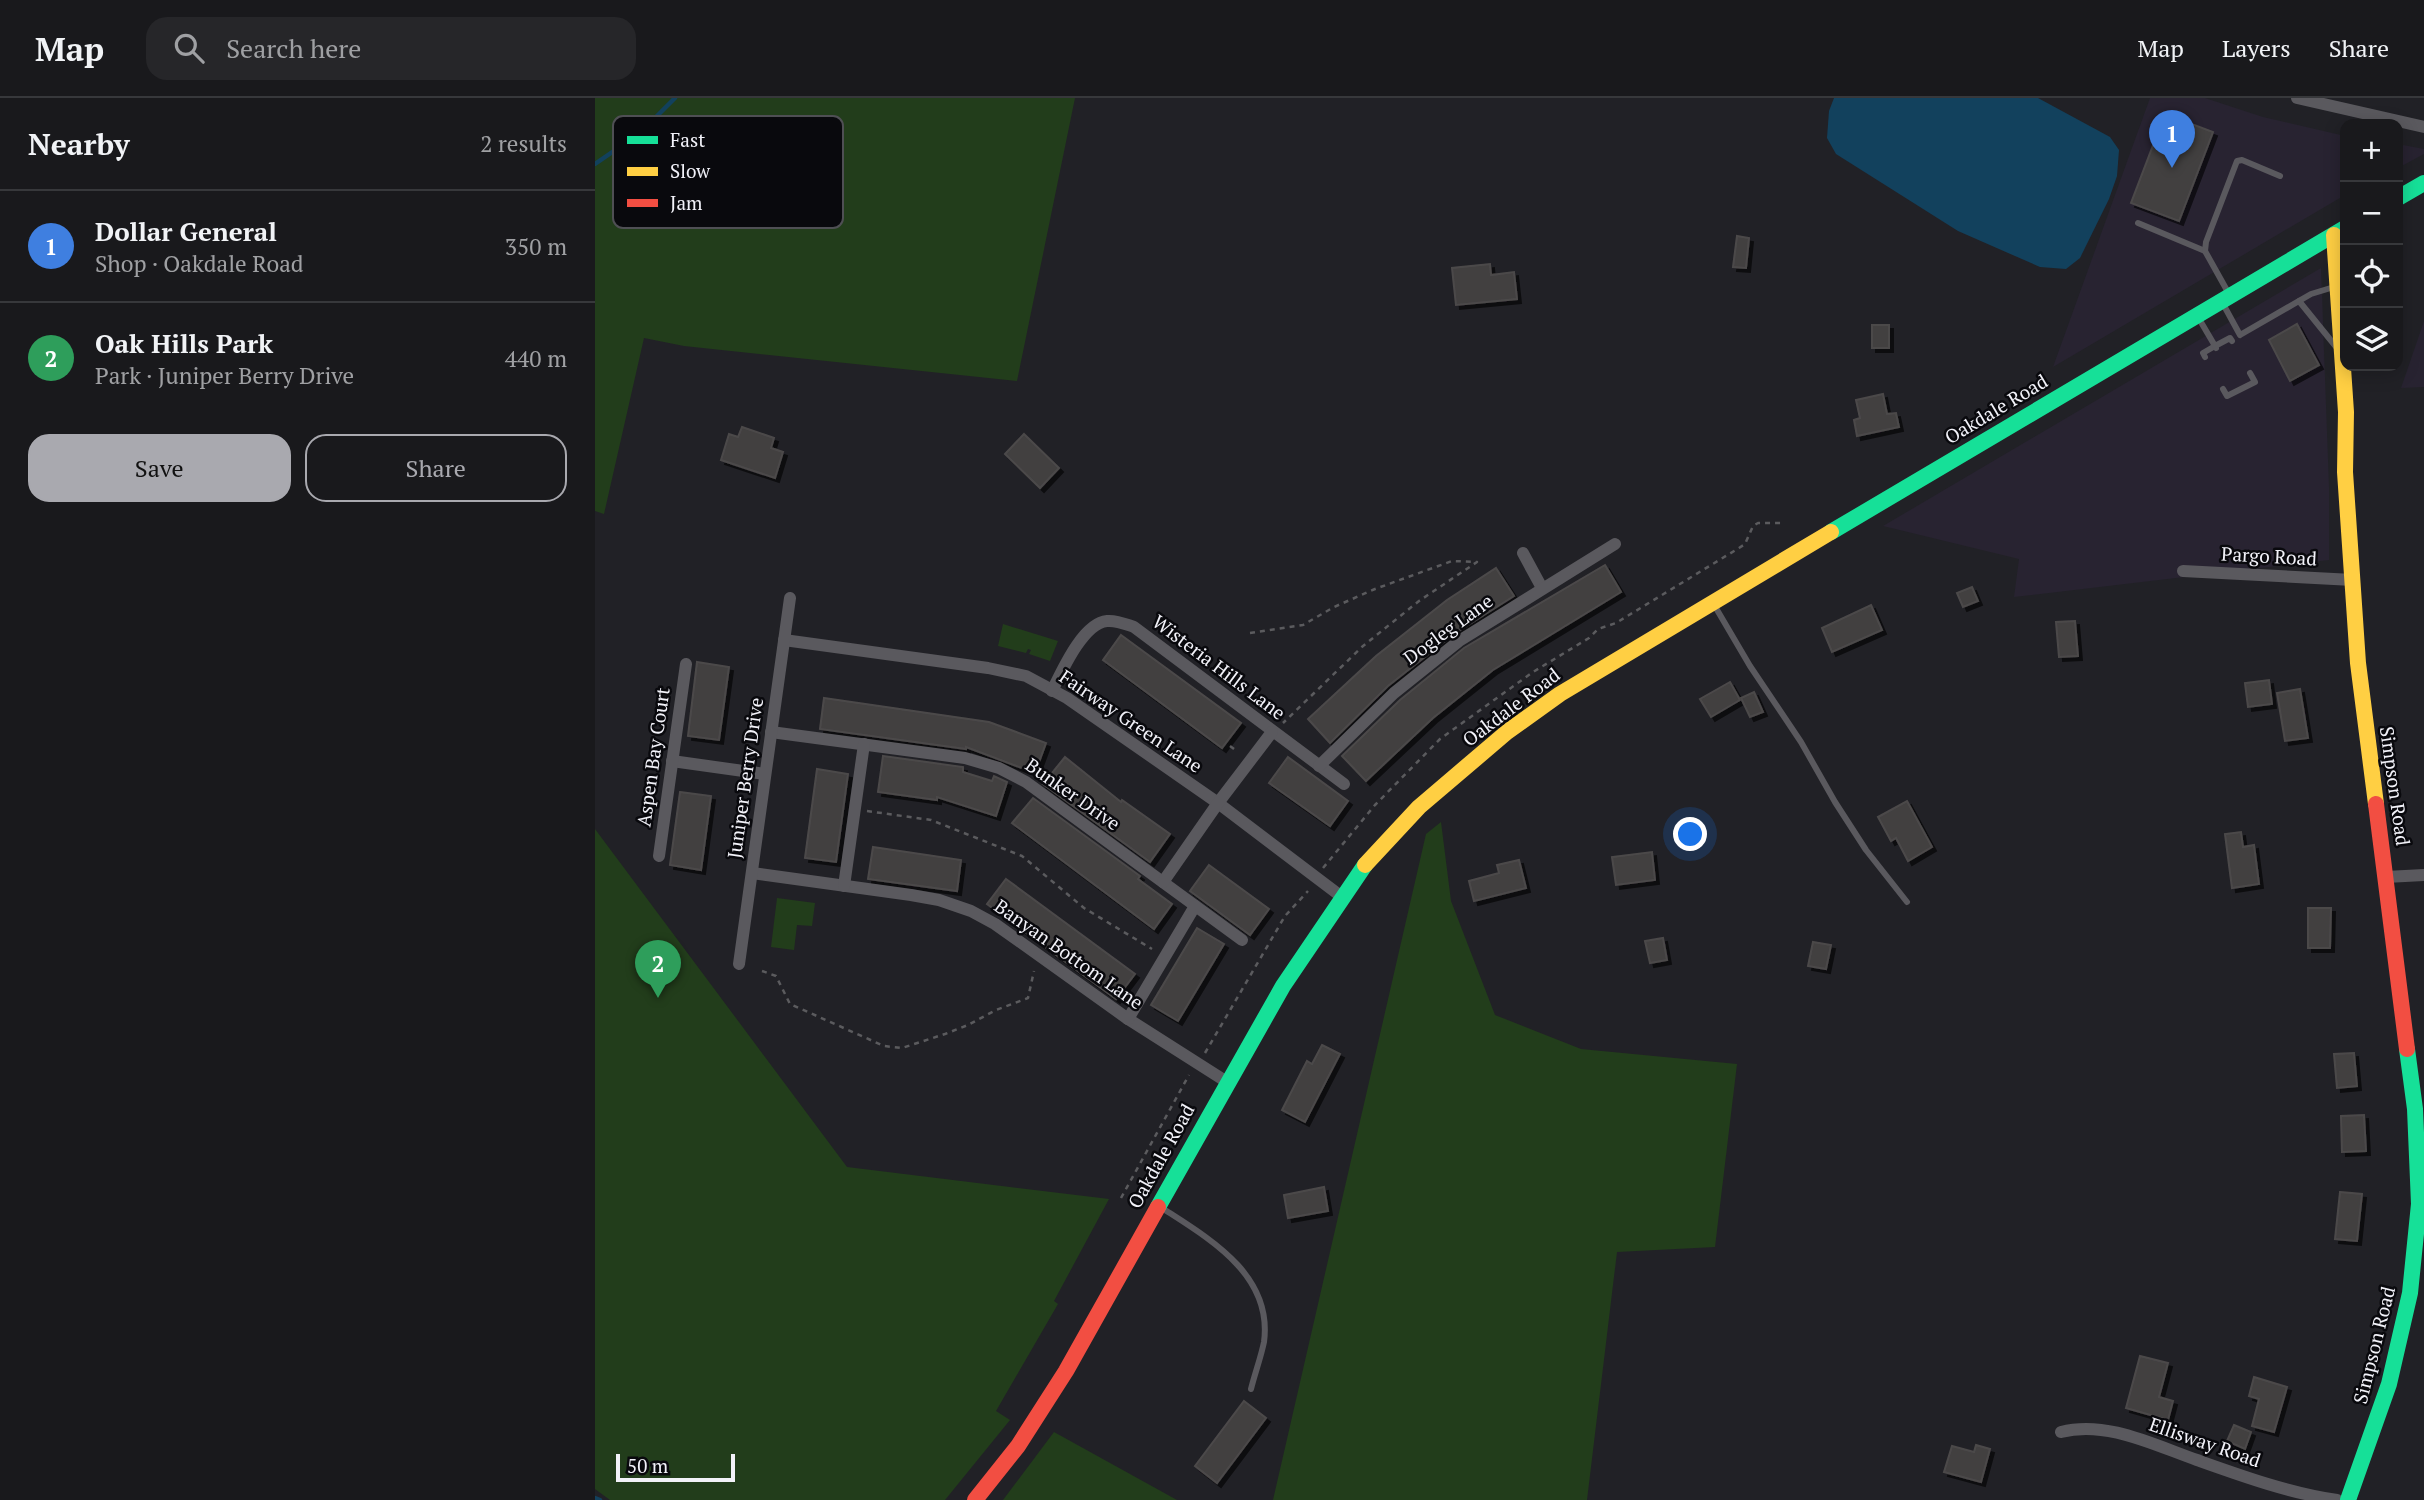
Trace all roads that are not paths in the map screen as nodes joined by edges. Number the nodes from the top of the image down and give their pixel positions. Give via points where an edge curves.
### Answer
1 (2297, 98) edge
2 (2424, 127) edge
3 (2280, 176) dead end
4 (2424, 183) edge
5 (2403, 195) edge
6 (2138, 223) dead end
7 (2340, 232) edge
8 (2205, 251) junction
9 (2337, 286) junction
10 (2226, 298) junction
11 (2299, 301) junction
12 (2197, 315) junction
13 (2240, 335) junction
14 (2216, 348) junction
15 (2340, 351) joint
16 (2205, 357) dead end
17 (2342, 371) edge
18 (2250, 373) dead end
19 (2236, 381) dead end
20 (2223, 388) dead end
21 (2241, 389) junction
22 (1615, 544) dead end
23 (1523, 553) dead end
24 (2183, 571) dead end
25 (2353, 580) junction
26 (1542, 588) junction
27 (790, 597) dead end
28 (1712, 602) junction
29 (784, 639) junction
30 (686, 664) dead end
31 (1052, 691) junction
32 (771, 732) junction
33 (1272, 732) junction
34 (864, 744) junction
35 (672, 761) junction
36 (1319, 766) junction
37 (765, 774) junction
38 (1344, 784) dead end
39 (1218, 803) junction
40 (659, 856) dead end
41 (752, 873) junction
42 (2424, 876) edge
43 (2386, 877) junction
44 (1163, 882) junction
45 (844, 886) junction
46 (1342, 897) junction
47 (1907, 902) dead end
48 (1195, 906) junction
49 (1243, 940) dead end
50 (739, 964) dead end
51 (1128, 1019) junction
52 (1227, 1082) junction
53 (2421, 1172) edge
54 (1158, 1205) junction
55 (1251, 1389) dead end
56 (2061, 1432) dead end
57 (975, 1500) edge
58 (2337, 1500) edge
59 (2348, 1500) edge

1 - 2 street
3 - 8 lane via 2237,161
4 - 5 main road
6 - 8 lane
7 - 9 main road, Simpson Road
7 - 10 main road, Oakdale Road
8 - 10 lane
9 - 11 lane
9 - 15 main road, Simpson Road
10 - 12 main road, Oakdale Road
10 - 13 lane
11 - 13 lane
11 - 15 lane
12 - 14 lane
12 - 28 main road, Oakdale Road
13 - 14 lane
14 - 16 lane via 2203,353
17 - 25 main road, Simpson Road
18 - 21 lane via 2255,382
19 - 21 lane
20 - 21 lane via 2227,396
22 - 26 street, Dogleg Lane
23 - 26 street
24 - 25 street, Pargo Road
25 - 43 main road, Simpson Road via 2363,710
26 - 36 street, Dogleg Lane via 1459,641 1405,684
27 - 29 street, Juniper Berry Drive
28 - 46 main road, Oakdale Road via 1560,694 1507,732 1419,807
28 - 47 lane via 1866,850
29 - 31 street, Fairway Green Lane via 988,668 1026,677
29 - 32 street, Juniper Berry Drive
30 - 35 street, Aspen Bay Court
31 - 33 street, Wisteria Hills Lane via 1093,626 1118,621 1134,627
31 - 39 street, Fairway Green Lane
32 - 34 street, Bunker Drive
32 - 37 street, Juniper Berry Drive
33 - 36 street, Wisteria Hills Lane
33 - 39 street
34 - 44 street, Bunker Drive via 965,758 999,768 1026,782
34 - 45 street
35 - 37 street
35 - 40 street, Aspen Bay Court
36 - 38 street, Wisteria Hills Lane
37 - 41 street, Juniper Berry Drive
39 - 44 street
39 - 46 street, Fairway Green Lane
41 - 45 street, Banyan Bottom Lane
41 - 50 street, Juniper Berry Drive
42 - 43 street
43 - 53 main road, Simpson Road
44 - 48 street, Bunker Drive
45 - 51 street, Banyan Bottom Lane via 911,895 971,911
46 - 52 main road, Oakdale Road
48 - 49 street, Bunker Drive
48 - 51 street
51 - 52 street, Banyan Bottom Lane
52 - 54 main road, Oakdale Road
53 - 59 main road, Simpson Road via 2415,1260 2399,1349
54 - 55 lane via 1217,1244 1253,1284 1263,1306 1264,1341
54 - 57 main road, Oakdale Road via 1066,1371 1018,1446
56 - 58 street, Ellisway Road via 2081,1428 2130,1436 2275,1486

